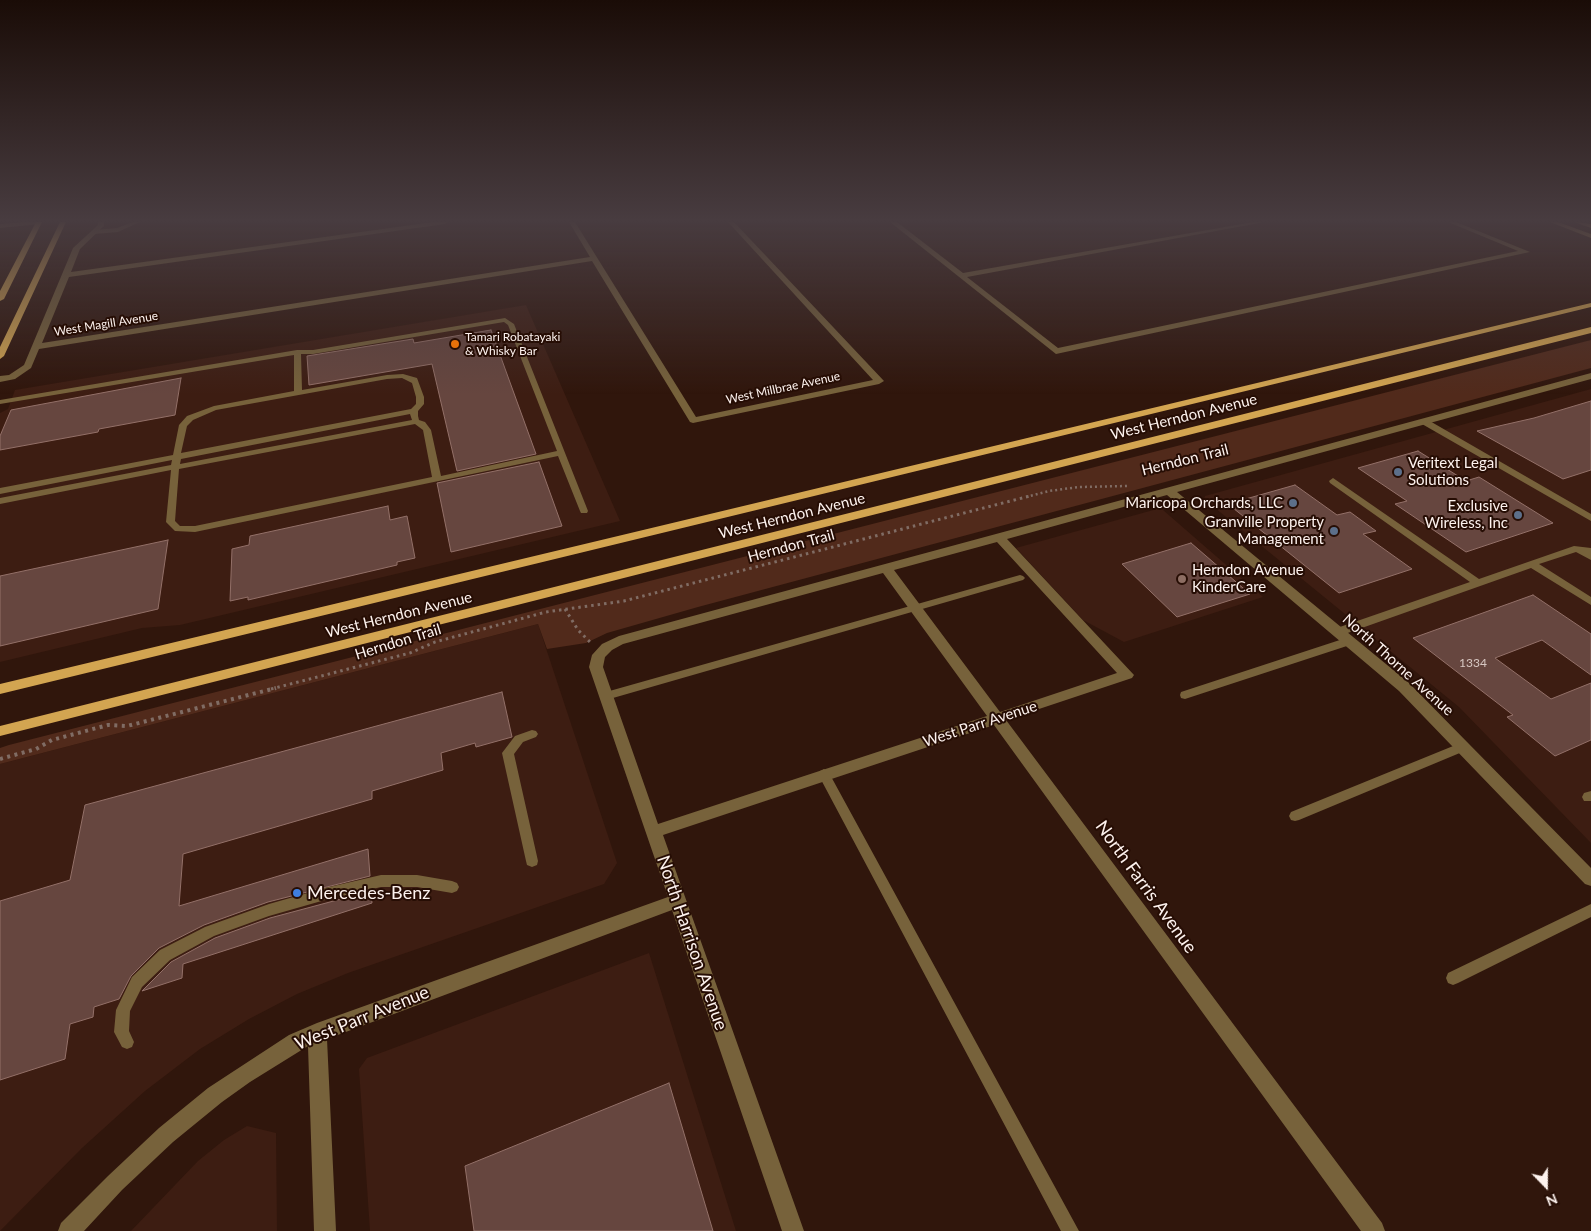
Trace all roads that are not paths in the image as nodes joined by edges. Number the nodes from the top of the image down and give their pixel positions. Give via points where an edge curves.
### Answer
1 (10, 279) edge
2 (36, 279) edge
3 (63, 279) edge
4 (464, 279) edge
5 (606, 279) edge
6 (784, 279) edge
7 (965, 279) edge
8 (1396, 279) edge
9 (0, 299) edge
10 (1591, 305) edge
11 (1591, 330) edge
12 (35, 347) junction
13 (297, 352) junction
14 (0, 356) edge
15 (1591, 376) edge
16 (0, 379) edge
17 (298, 393) junction
18 (0, 402) edge
19 (414, 411) junction
20 (416, 421) junction
21 (1425, 422) junction
22 (562, 453) junction
23 (177, 456) junction
24 (175, 467) junction
25 (437, 479) junction
26 (1332, 481) dead end
27 (0, 490) edge
28 (1169, 491) junction
29 (0, 501) edge
30 (584, 511) dead end
31 (1591, 518) edge
32 (999, 537) junction
33 (1577, 548) junction
34 (1591, 551) edge
35 (1591, 557) edge
36 (1532, 564) junction
37 (886, 568) junction
38 (1020, 578) dead end
39 (1478, 583) junction
40 (1591, 602) edge
41 (916, 608) junction
42 (1338, 632) junction
43 (1349, 641) junction
44 (0, 689) edge
45 (1185, 695) dead end
46 (606, 696) junction
47 (997, 718) junction
48 (0, 731) edge
49 (532, 734) dead end
50 (1464, 747) junction
51 (824, 774) junction
52 (1295, 816) dead end
53 (653, 832) junction
54 (532, 861) dead end
55 (1591, 879) edge
56 (452, 887) dead end
57 (677, 901) junction
58 (1591, 910) edge
59 (1454, 978) dead end
60 (317, 1032) junction
61 (127, 1042) dead end
62 (70, 1231) edge
63 (325, 1231) edge
64 (793, 1231) edge
65 (1070, 1231) edge
66 (1374, 1231) edge

1 - 9 main road
2 - 14 main road
3 - 12 street
4 - 12 street, West Magill Avenue
5 - 6 street, West Millbrae Avenue via 692,420 879,381
7 - 8 street via 1056,351
10 - 44 main road, West Herndon Avenue
11 - 48 main road, West Herndon Avenue
12 - 16 street via 23,371
13 - 17 lane
13 - 18 lane
13 - 22 lane via 505,320 511,324
15 - 21 street
17 - 19 lane via 403,376 416,383 420,404
17 - 23 lane via 214,408 190,418 183,425
19 - 20 lane
19 - 23 lane
20 - 24 lane
20 - 25 lane via 427,430
21 - 28 street
21 - 31 lane
22 - 25 lane
22 - 30 lane
23 - 24 lane
23 - 27 lane
24 - 25 lane via 170,522 178,529 186,530
24 - 29 lane
26 - 39 lane
28 - 32 street
28 - 42 street, North Thorne Avenue
32 - 37 street
32 - 47 street, West Parr Avenue via 1127,675
33 - 34 lane
33 - 35 lane
33 - 36 lane
36 - 39 lane
36 - 40 lane
37 - 41 street, North Farris Avenue
37 - 46 street, North Harrison Avenue via 619,641 606,647 599,655 596,667
38 - 41 lane
39 - 42 lane
41 - 46 lane
41 - 47 street, North Farris Avenue
42 - 43 street, North Thorne Avenue
43 - 45 lane
43 - 50 street, North Thorne Avenue via 1404,687
46 - 53 street, North Harrison Avenue
47 - 51 street, West Parr Avenue
47 - 66 street, North Farris Avenue
49 - 54 lane via 519,739 508,753
50 - 52 lane
50 - 55 street, North Thorne Avenue
51 - 53 street, West Parr Avenue
51 - 65 lane
53 - 57 street, North Harrison Avenue
56 - 61 lane via 417,881 381,881 278,907 210,931 165,955 137,982 123,1010 121,1032
57 - 60 street, West Parr Avenue
57 - 64 street, North Harrison Avenue
58 - 59 lane
60 - 62 street, West Parr Avenue via 272,1056 215,1095 166,1135
60 - 63 street

